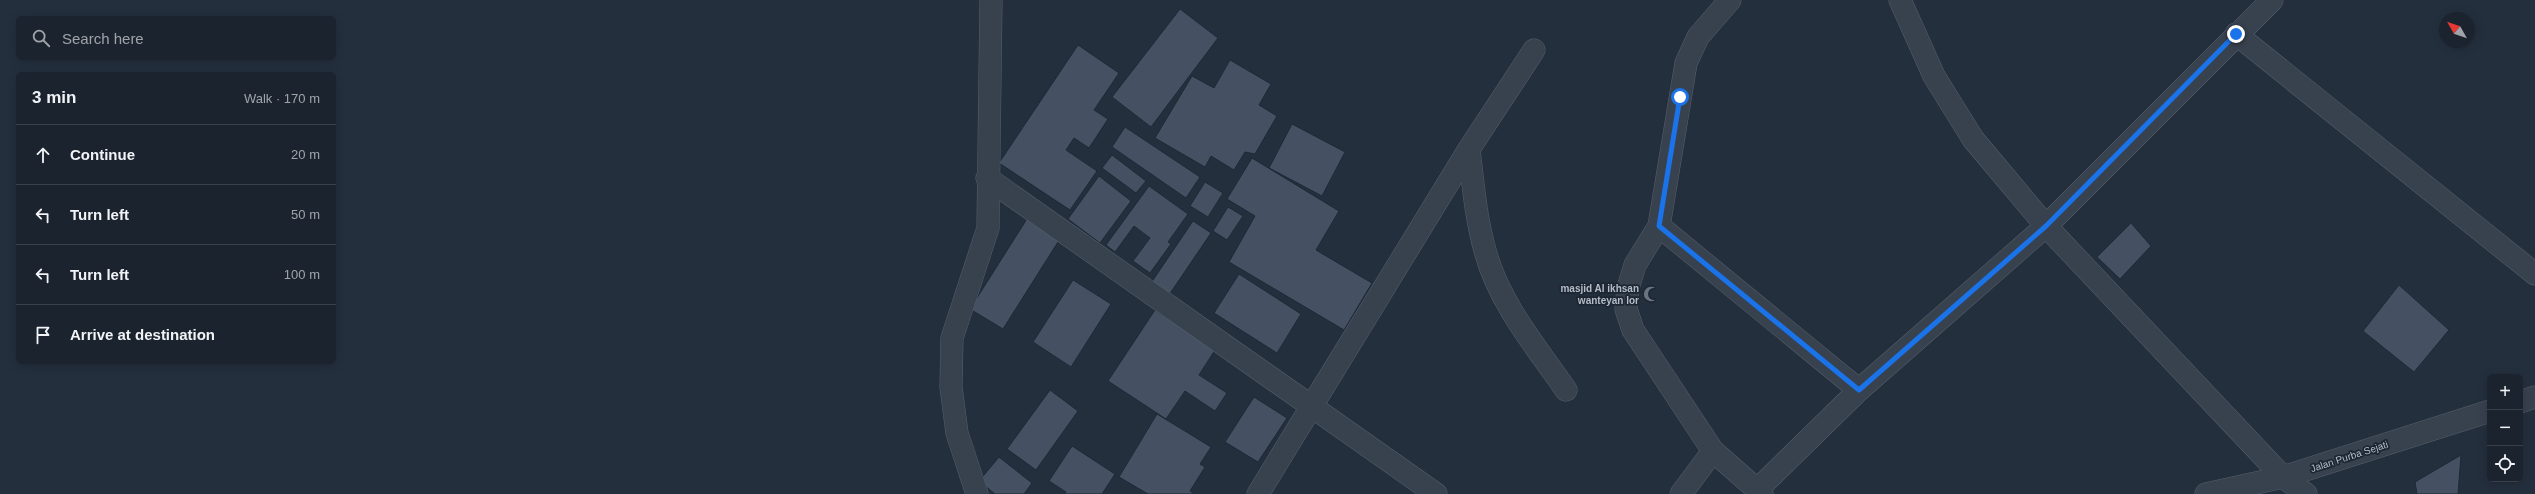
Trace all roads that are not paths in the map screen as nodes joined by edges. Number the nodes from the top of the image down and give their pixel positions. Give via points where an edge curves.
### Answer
1 (991, 0) edge
2 (1730, 0) edge
3 (1900, 0) edge
4 (2272, 0) edge
5 (2236, 34) junction
6 (1534, 50) dead end
7 (1469, 149) junction
8 (987, 178) junction
9 (1659, 226) junction
10 (2046, 226) junction
11 (2535, 274) edge
12 (1566, 390) dead end
13 (1859, 390) junction
14 (2535, 397) edge
15 (2523, 401) edge
16 (1312, 405) junction
17 (2487, 412) edge
18 (1713, 450) junction
19 (2283, 477) junction
20 (1760, 492) edge
21 (977, 494) edge
22 (1258, 494) edge
23 (1436, 494) edge
24 (1681, 494) edge
25 (2206, 494) edge
26 (2306, 494) edge

1 - 8 street
2 - 9 street via 1698,37 1686,63
3 - 10 street via 1934,76 1973,139
4 - 5 street
5 - 10 street
5 - 11 street
6 - 7 street
7 - 12 street via 1477,215 1486,255 1506,300
7 - 16 street
8 - 16 street
8 - 21 street via 988,228 952,338 951,388 956,433
9 - 13 street
9 - 18 street via 1635,265 1628,288 1626,309 1633,330
10 - 13 street
10 - 19 street
13 - 20 street
14 - 15 street
16 - 22 street
16 - 23 street
17 - 19 street, Jalan Purba Sejati
18 - 20 street
18 - 24 street
19 - 25 street, Jalan Purba Sejati
19 - 26 street

